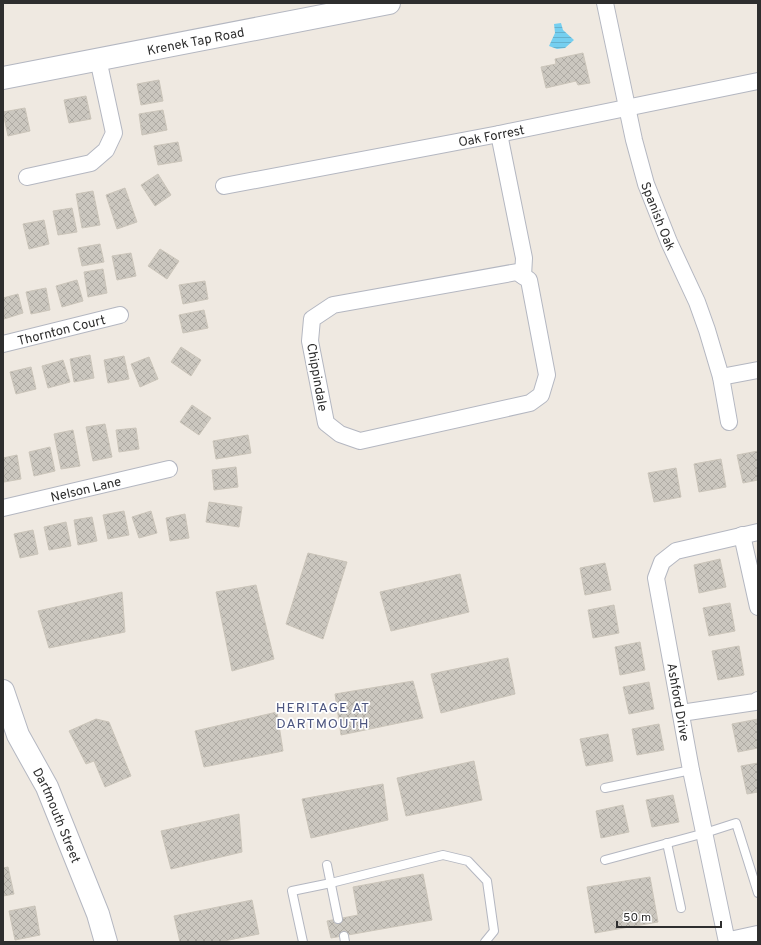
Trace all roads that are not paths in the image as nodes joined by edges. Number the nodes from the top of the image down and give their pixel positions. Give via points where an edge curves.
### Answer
1 (389, 3) edge
2 (605, 3) edge
3 (98, 58) junction
4 (3, 78) edge
5 (758, 81) edge
6 (628, 109) junction
7 (499, 134) junction
8 (28, 177) dead end
9 (224, 186) dead end
10 (523, 276) junction
11 (120, 316) dead end
12 (3, 344) edge
13 (758, 370) edge
14 (721, 377) junction
15 (729, 422) dead end
16 (169, 469) dead end
17 (3, 508) edge
18 (758, 532) edge
19 (742, 535) junction
20 (758, 607) edge
21 (3, 691) edge
22 (758, 700) edge
23 (681, 713) junction
24 (691, 770) junction
25 (605, 788) dead end
26 (705, 833) junction
27 (667, 843) junction
28 (605, 860) dead end
29 (327, 865) dead end
30 (331, 884) junction
31 (758, 893) edge
32 (681, 908) dead end
33 (338, 919) dead end
34 (758, 937) edge
35 (106, 942) edge
36 (303, 942) edge
37 (485, 942) edge
38 (727, 942) edge
39 (735, 942) edge

1 - 3 street, Krenek Tap Road
2 - 6 street, Spanish Oak
3 - 4 street, Krenek Tap Road
3 - 8 street via 114,132 106,150 90,163
5 - 6 street, Oak Forrest
6 - 7 street, Oak Forrest
6 - 14 street, Spanish Oak via 646,184 697,302
7 - 9 street, Oak Forrest
7 - 10 street, Chippindale via 524,258
10 - 10 street, Chippindale via 517,272 483,276 334,305 312,319 310,341 326,423 340,434 360,441 530,403 536,399 542,394 547,375 529,280
11 - 12 street, Thornton Court
13 - 14 street
14 - 15 street, Spanish Oak
16 - 17 street, Nelson Lane
18 - 19 street, Ashford Drive
19 - 20 street
19 - 23 street, Ashford Drive via 676,551 662,562 656,578
21 - 35 street, Dartmouth Street via 18,735 47,787 98,914
22 - 23 street
23 - 24 street, Ashford Drive
24 - 25 lane
24 - 26 street, Ashford Drive
26 - 27 lane
26 - 31 lane via 736,823
26 - 38 street, Ashford Drive
27 - 28 lane
27 - 32 lane
29 - 30 lane
30 - 33 lane
30 - 36 lane via 292,891
30 - 37 lane via 443,855 468,861 487,880 494,931
34 - 39 street

